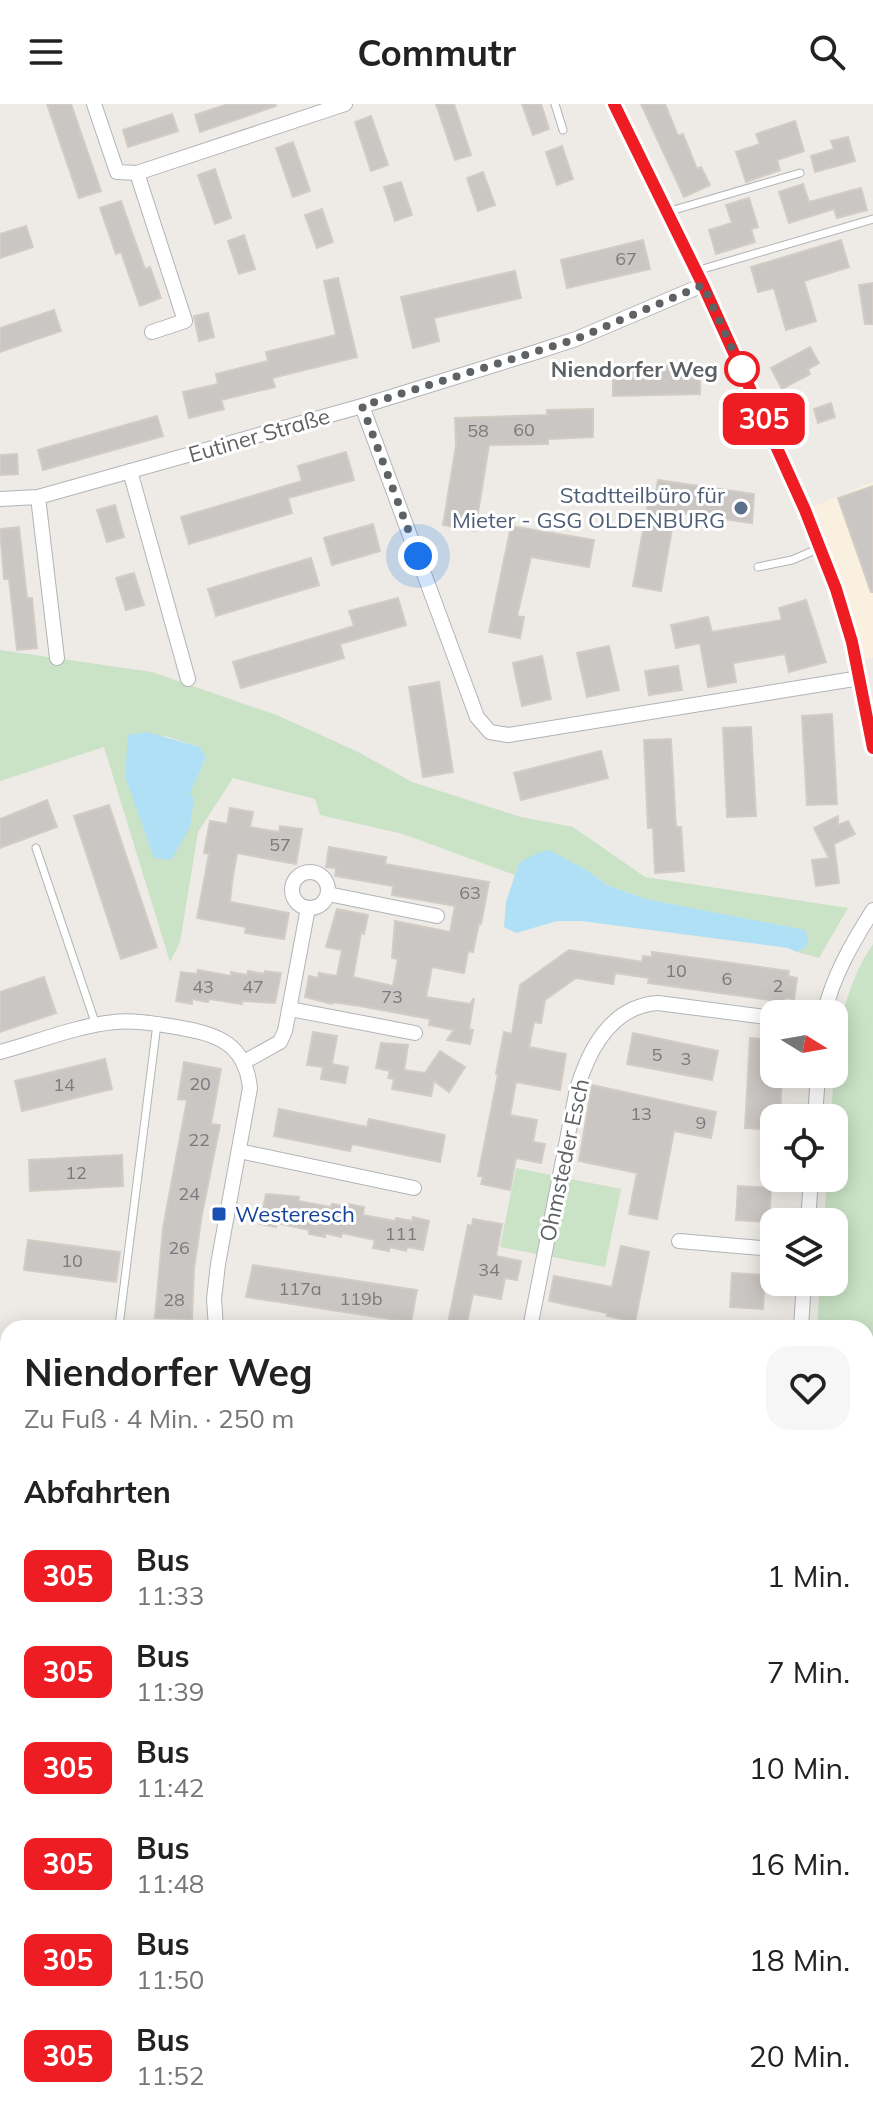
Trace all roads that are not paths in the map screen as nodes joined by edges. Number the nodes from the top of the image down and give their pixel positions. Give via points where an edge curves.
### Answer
1 (94, 104) edge
2 (345, 104) edge
3 (555, 104) edge
4 (614, 104) edge
5 (563, 130) dead end
6 (137, 173) junction
7 (800, 173) dead end
8 (667, 212) junction
9 (873, 219) edge
10 (696, 271) junction
11 (703, 285) junction
12 (152, 332) dead end
13 (362, 406) junction
14 (130, 471) junction
15 (38, 497) junction
16 (0, 499) edge
17 (820, 548) junction
18 (758, 567) dead end
19 (57, 658) dead end
20 (860, 678) junction
21 (188, 679) dead end
22 (873, 749) edge
23 (36, 848) dead end
24 (328, 894) junction
25 (308, 908) junction
26 (873, 910) edge
27 (437, 916) dead end
28 (827, 1000) edge
29 (290, 1009) junction
30 (760, 1016) edge
31 (157, 1024) junction
32 (96, 1025) junction
33 (415, 1033) dead end
34 (0, 1052) edge
35 (244, 1062) junction
36 (239, 1151) junction
37 (414, 1188) dead end
38 (679, 1241) dead end
39 (760, 1248) edge
40 (803, 1296) edge
41 (120, 1320) edge
42 (215, 1320) edge
43 (532, 1320) edge
44 (802, 1320) edge

1 - 6 street via 117,172
2 - 6 street
3 - 5 lane
4 - 8 street
6 - 12 street via 185,321
7 - 8 lane
8 - 10 street
9 - 10 lane
10 - 11 street
11 - 13 street, Eutiner Straße via 576,339
11 - 17 street
13 - 14 street, Eutiner Straße
13 - 20 street via 477,717 490,732 508,735
14 - 15 street, Eutiner Straße
14 - 21 street
15 - 16 street, Eutiner Straße
15 - 19 street
17 - 18 lane
17 - 20 street
20 - 22 street
23 - 32 lane
24 - 25 street via 323,903
24 - 25 street via 327,882 318,874 298,877 294,898
24 - 27 street
25 - 29 street
26 - 28 street
29 - 33 street
29 - 35 street via 280,1042
30 - 43 street, Ohmsteder Esch via 645,1004 622,1015 599,1039 577,1089
31 - 32 street
31 - 35 street via 208,1033
31 - 41 lane
32 - 34 street
35 - 36 street via 250,1088
36 - 37 street
36 - 42 street via 218,1264
38 - 39 street
40 - 44 street

